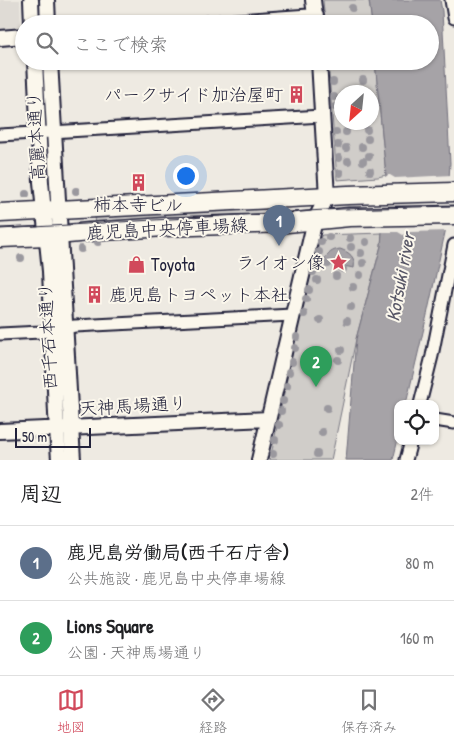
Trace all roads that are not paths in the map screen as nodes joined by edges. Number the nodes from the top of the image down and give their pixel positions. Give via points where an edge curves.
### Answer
1 (31, 0) edge
2 (47, 0) edge
3 (312, 0) edge
4 (451, 0) edge
5 (32, 15) edge
6 (48, 15) edge
7 (315, 15) edge
8 (454, 18) edge
9 (15, 37) edge
10 (0, 38) edge
11 (36, 70) edge
12 (51, 70) edge
13 (319, 70) edge
14 (322, 116) junction
15 (54, 132) junction
16 (39, 133) junction
17 (0, 135) edge
18 (454, 192) edge
19 (327, 197) junction
20 (51, 210) junction
21 (0, 213) edge
22 (454, 214) edge
23 (314, 220) junction
24 (54, 236) junction
25 (0, 238) edge
26 (454, 245) edge
27 (292, 315) junction
28 (59, 329) junction
29 (0, 334) edge
30 (421, 400) edge
31 (268, 418) junction
32 (439, 421) edge
33 (454, 423) edge
34 (64, 428) junction
35 (0, 431) edge
36 (410, 445) edge
37 (59, 460) edge
38 (73, 460) edge
39 (258, 460) edge
40 (406, 460) edge

1 - 5 street
2 - 6 street
3 - 7 street
4 - 8 street
9 - 10 street
11 - 16 street, 高麗本通り
12 - 15 street, 高麗本通り
13 - 14 street
14 - 15 street
14 - 19 street
15 - 16 street
15 - 20 street, 高麗本通り
16 - 17 street
16 - 20 street, 高麗本通り via 41,182
18 - 19 main road, 鹿児島中央停車場線
19 - 20 main road, 鹿児島中央停車場線
19 - 23 street
20 - 21 main road, 鹿児島中央停車場線
20 - 24 street, 西千石本通り
22 - 23 main road, 鹿児島中央停車場線
23 - 24 main road, 鹿児島中央停車場線
23 - 27 street
24 - 25 main road, 鹿児島中央停車場線
24 - 28 street, 西千石本通り
26 - 30 street
27 - 28 street
27 - 31 street
28 - 29 street
28 - 34 street, 西千石本通り
31 - 34 street, 天神馬場通り
31 - 39 street
32 - 33 street
34 - 35 street, 天神馬場通り
34 - 37 street, 西千石本通り
34 - 38 street, 西千石本通り
36 - 40 street

